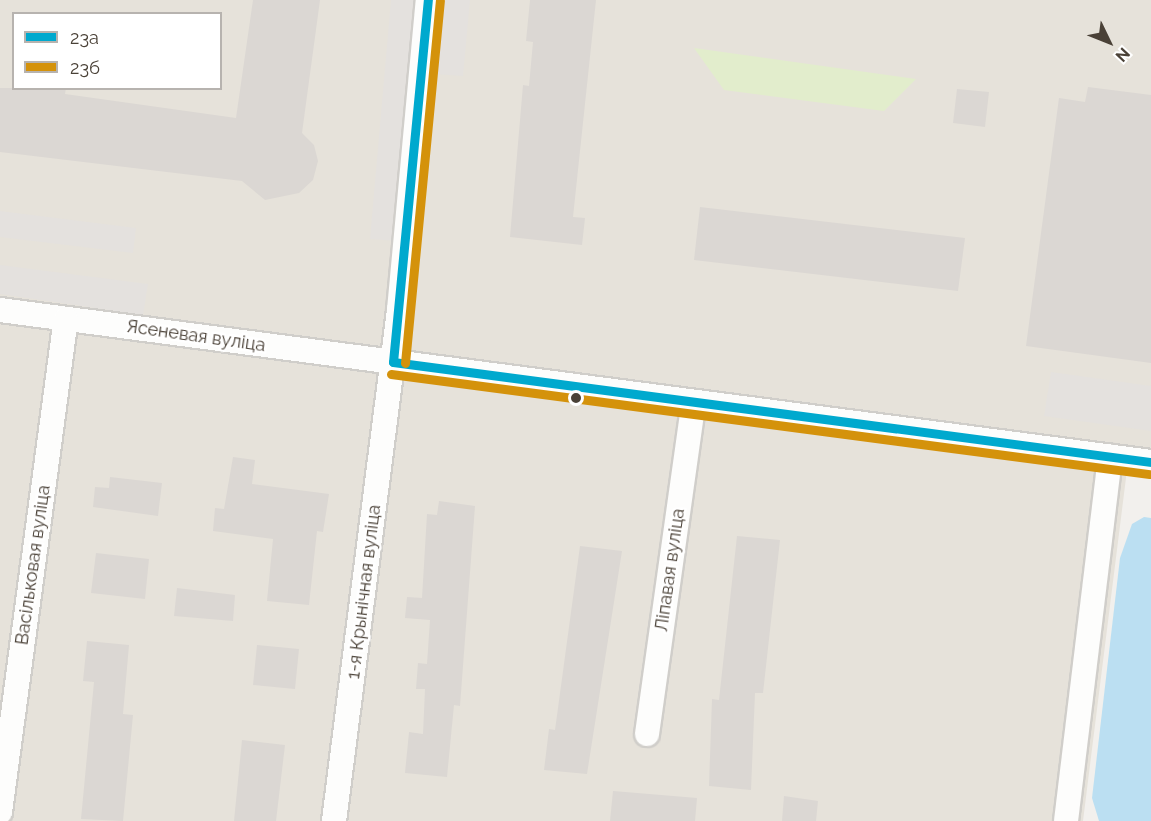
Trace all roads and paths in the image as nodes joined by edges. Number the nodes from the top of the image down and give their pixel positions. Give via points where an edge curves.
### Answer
1 (428, 0) edge
2 (0, 310) edge
3 (66, 319) junction
4 (393, 362) junction
5 (693, 405) junction
6 (1110, 457) junction
7 (1151, 462) edge
8 (648, 734) dead end
9 (0, 812) edge
10 (334, 821) edge
11 (1066, 821) edge

1 - 4 street
2 - 3 street, Ясеневая вуліца
3 - 4 street, Ясеневая вуліца
3 - 9 street, Васільковая вуліца
4 - 5 street, Ясеневая вуліца
4 - 10 street, 1-я Крынічная вуліца
5 - 6 street, Ясеневая вуліца
5 - 8 street, Ліпавая вуліца
6 - 7 street, Ясеневая вуліца
6 - 11 street

